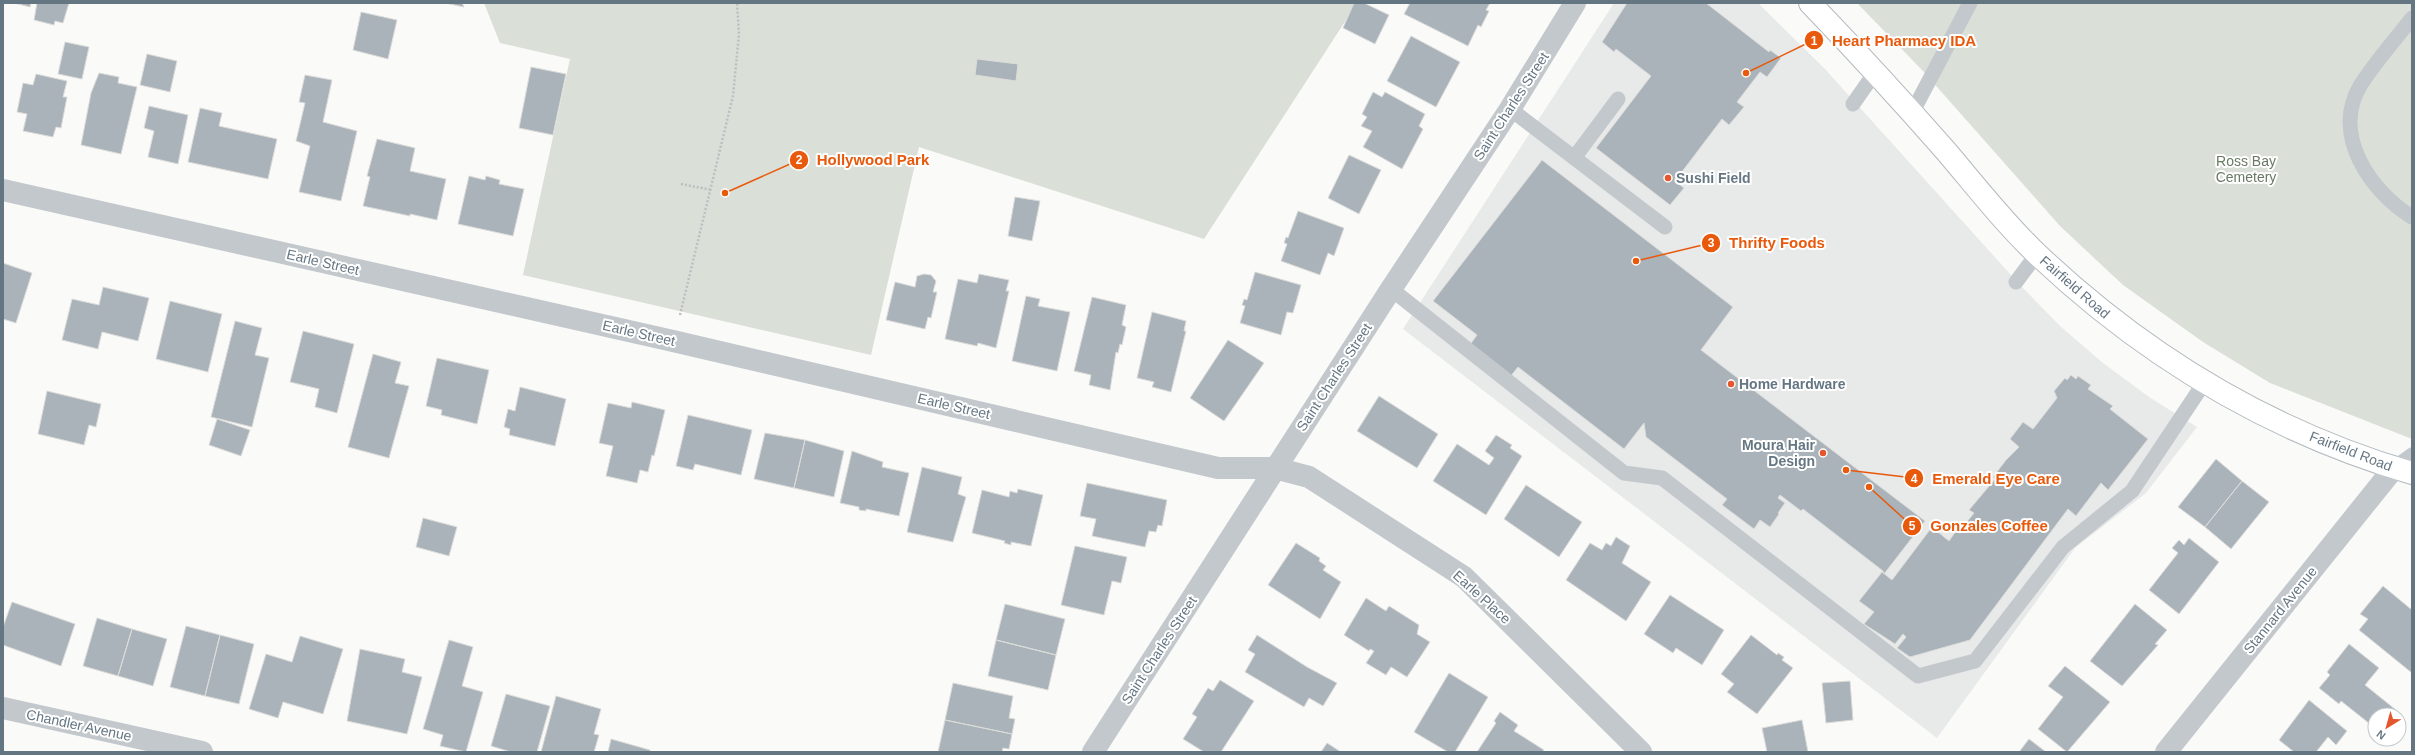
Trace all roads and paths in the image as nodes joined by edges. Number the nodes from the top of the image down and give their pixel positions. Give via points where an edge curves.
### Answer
1 (737, 3) edge
2 (1575, 3) edge
3 (1810, 3) edge
4 (1970, 3) edge
5 (2412, 18) edge
6 (1876, 71) junction
7 (1618, 99) dead end
8 (1852, 104) dead end
9 (1510, 109) junction
10 (1912, 113) junction
11 (1574, 158) junction
12 (681, 184) dead end
13 (3, 190) edge
14 (712, 190) junction
15 (2412, 218) edge
16 (1665, 227) dead end
17 (2037, 254) junction
18 (2016, 282) dead end
19 (1391, 289) junction
20 (673, 341) junction
21 (2204, 384) junction
22 (2412, 455) edge
23 (1275, 468) junction
24 (2403, 471) edge
25 (3, 708) edge
26 (202, 752) edge
27 (1093, 752) edge
28 (1641, 752) edge
29 (2166, 752) edge

1 - 14 path via 739,34 733,96
2 - 9 street, Saint Charles Street
3 - 6 street, Fairfield Road
4 - 10 lane
5 - 15 lane via 2360,87 2351,112 2352,136 2358,159 2369,179 2384,196
6 - 8 lane
6 - 10 street, Fairfield Road
7 - 11 lane
9 - 11 lane
9 - 19 street, Saint Charles Street
10 - 17 street, Fairfield Road
11 - 16 lane
12 - 14 path
13 - 20 street, Earle Street
14 - 20 path
17 - 18 lane
17 - 21 street, Fairfield Road via 2090,302 2154,351
19 - 21 lane via 1624,472 1662,478 1918,676 1975,661 2063,547 2132,491
19 - 23 street, Saint Charles Street
20 - 23 street, Earle Street via 1218,468
21 - 24 street, Fairfield Road via 2266,417 2334,446
22 - 24 lane
23 - 27 street, Saint Charles Street
23 - 28 street, Earle Place via 1309,477 1464,577
24 - 29 street, Stannard Avenue
25 - 26 street, Chandler Avenue

